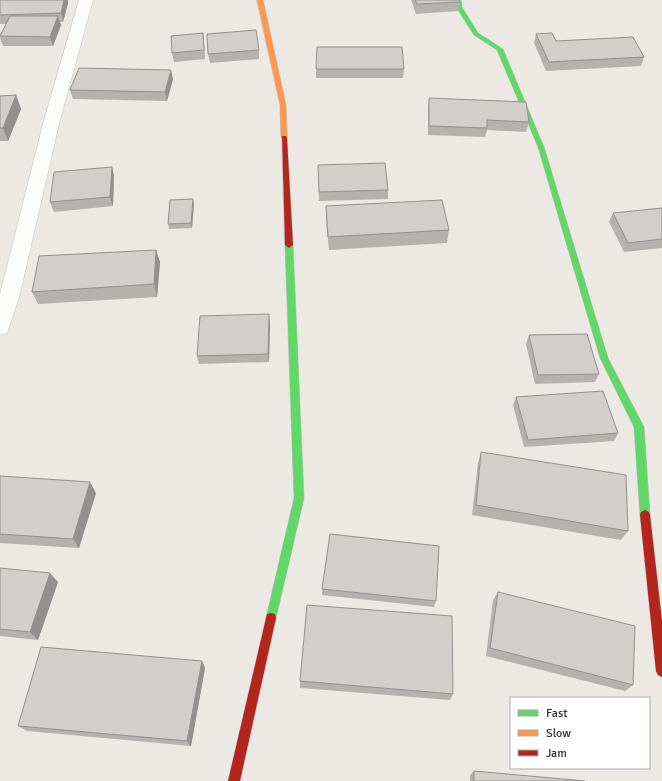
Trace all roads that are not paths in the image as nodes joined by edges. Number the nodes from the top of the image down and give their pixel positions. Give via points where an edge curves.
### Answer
1 (86, 0) edge
2 (260, 0) edge
3 (458, 0) edge
4 (4, 298) edge
5 (0, 327) edge
6 (662, 671) edge
7 (234, 781) edge

1 - 4 street
2 - 7 street via 283,104 299,498
3 - 6 street via 459,7 476,34 500,49 542,147 604,358 639,427 647,537
4 - 5 street

